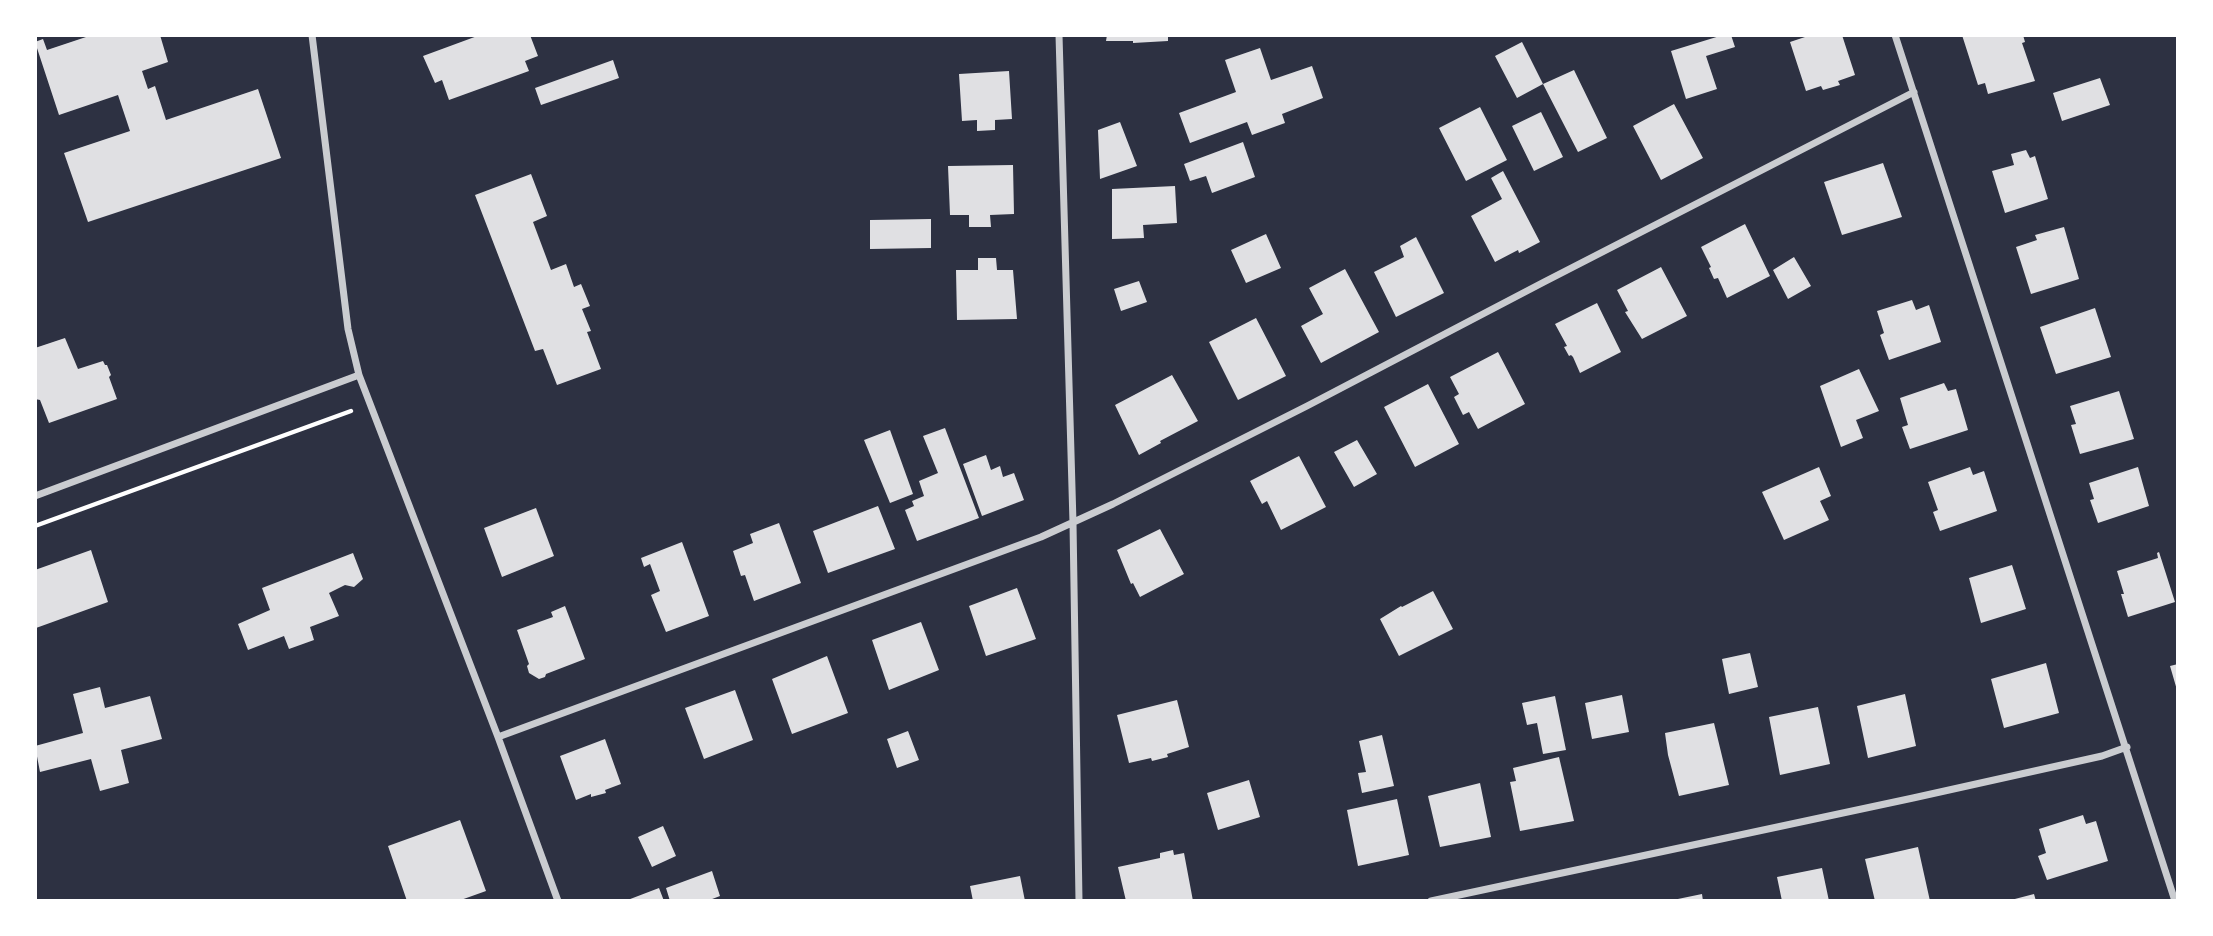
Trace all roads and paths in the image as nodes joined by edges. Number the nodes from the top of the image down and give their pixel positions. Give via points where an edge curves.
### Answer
1 (312, 35) edge
2 (1059, 35) edge
3 (1895, 35) edge
4 (1914, 92) junction
5 (359, 375) junction
6 (351, 411) dead end
7 (35, 496) edge
8 (1073, 523) junction
9 (35, 526) edge
10 (498, 737) junction
11 (2127, 747) junction
12 (558, 901) edge
13 (1079, 901) edge
14 (1431, 901) edge
15 (2175, 901) edge

1 - 5 street via 348,330
2 - 8 street
3 - 4 street
4 - 8 street
4 - 11 street
5 - 7 street
5 - 10 street
6 - 9 path
8 - 10 street
8 - 13 street
10 - 12 street
11 - 14 street via 1913,798
11 - 15 street

